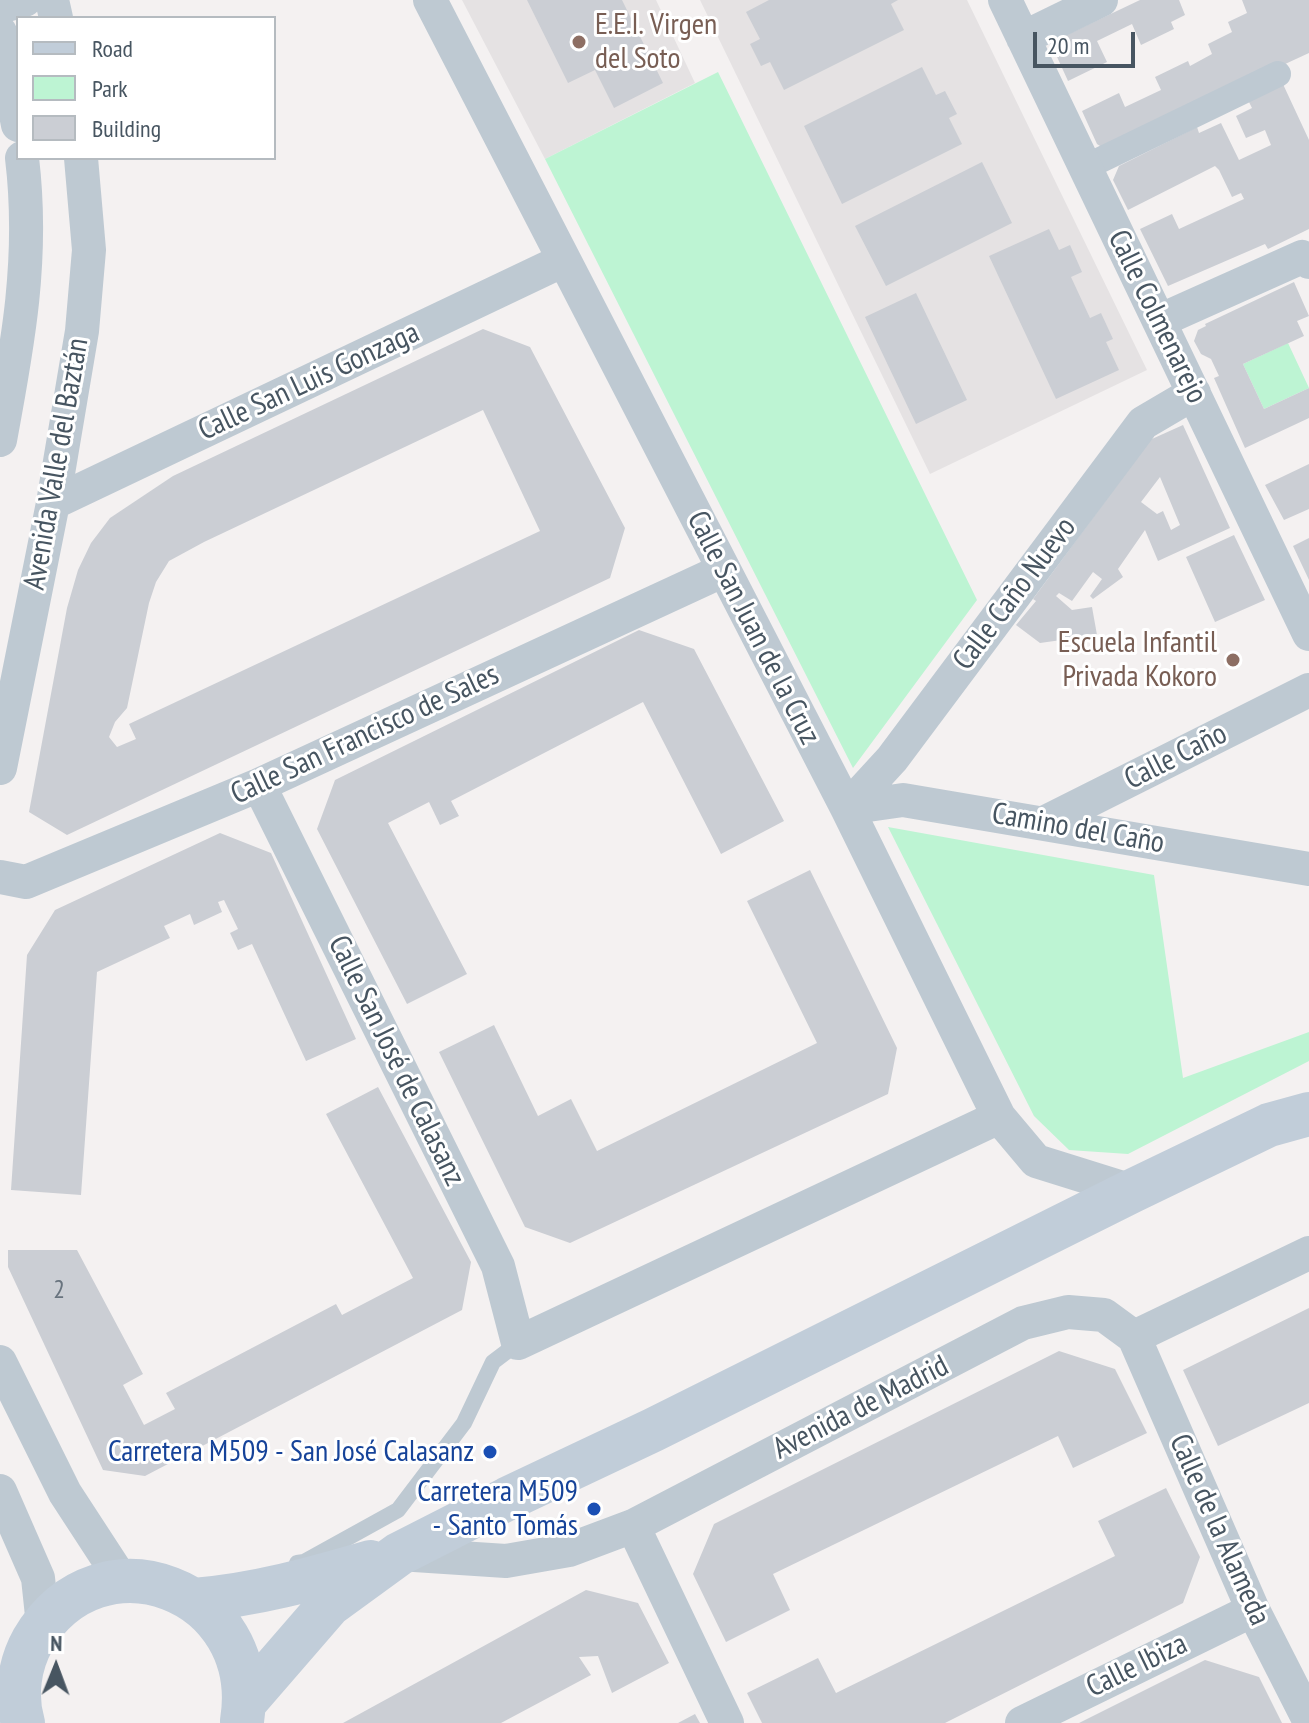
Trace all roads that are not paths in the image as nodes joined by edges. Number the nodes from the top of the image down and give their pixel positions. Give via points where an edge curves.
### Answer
1 (25, 0) edge
2 (430, 0) edge
3 (1005, 0) edge
4 (1101, 0) edge
5 (0, 7) edge
6 (0, 32) edge
7 (1023, 38) junction
8 (1278, 74) dead end
9 (16, 115) edge
10 (22, 160) edge
11 (81, 160) edge
12 (1086, 167) junction
13 (564, 260) junction
14 (1309, 262) edge
15 (1159, 321) junction
16 (1194, 393) junction
17 (0, 440) edge
18 (53, 503) junction
19 (724, 570) junction
20 (1309, 632) edge
21 (1309, 690) edge
22 (0, 768) edge
23 (259, 785) junction
24 (847, 808) junction
25 (1044, 823) junction
26 (1309, 869) edge
27 (0, 877) edge
28 (1309, 1096) edge
29 (999, 1117) junction
30 (1289, 1119) edge
31 (1132, 1191) junction
32 (1309, 1253) edge
33 (1134, 1337) junction
34 (518, 1343) junction
35 (0, 1362) edge
36 (0, 1491) edge
37 (633, 1526) junction
38 (399, 1554) junction
39 (274, 1567) dead end
40 (123, 1582) junction
41 (185, 1590) junction
42 (1253, 1610) junction
43 (43, 1625) junction
44 (14, 1705) edge
45 (244, 1712) edge
46 (1309, 1720) edge
47 (727, 1723) edge
48 (1022, 1723) edge

1 - 5 street
2 - 13 street, Calle San Juan de la Cruz
3 - 7 street, Calle Colmenarejo
4 - 7 street
6 - 9 street
7 - 12 street, Calle Colmenarejo
8 - 12 street
10 - 17 street, Avenida Valle del Baztán via 27,254 21,330
11 - 18 street, Avenida Valle del Baztán via 88,264
12 - 15 street, Calle Colmenarejo
13 - 18 street, Calle San Luis Gonzaga
13 - 19 street, Calle San Juan de la Cruz
14 - 15 street via 1302,257
15 - 16 street, Calle Colmenarejo
16 - 20 street, Calle Colmenarejo
16 - 24 street, Calle Caño Nuevo via 1143,423 892,759
18 - 22 street, Avenida Valle del Baztán
19 - 23 street, Calle San Francisco de Sales
19 - 24 street, Calle San Juan de la Cruz
21 - 25 street, Calle Caño
23 - 27 street, Calle San Francisco de Sales via 26,882
23 - 34 street, Calle San José de Calasanz via 498,1266
24 - 25 street, Camino del Caño via 903,800
24 - 29 street, Calle San Juan de la Cruz
25 - 26 street, Camino del Caño
28 - 30 main road, Avenida de Madrid
29 - 31 street, Calle San Juan de la Cruz via 1036,1161
29 - 34 street
30 - 31 main road, Avenida de Madrid
31 - 38 main road, Avenida de Madrid
32 - 33 street
33 - 37 street, Avenida de Madrid via 1104,1315 1068,1312 1023,1323
33 - 42 street, Calle de la Alameda
34 - 39 lane via 493,1362 464,1423 398,1510 304,1562
35 - 40 street via 65,1493
36 - 43 street via 38,1578
37 - 38 street, Avenida de Madrid via 569,1550 506,1561
37 - 47 street
38 - 41 main road, Avenida de Madrid via 285,1587 228,1597
38 - 45 main road, Avenida de Madrid via 329,1605
40 - 41 main road, Avenida de Madrid
40 - 43 main road via 65,1603
41 - 45 main road via 217,1619 234,1644 243,1672
42 - 46 street, Calle de la Alameda
42 - 48 street, Calle Ibiza
43 - 44 main road via 27,1651

